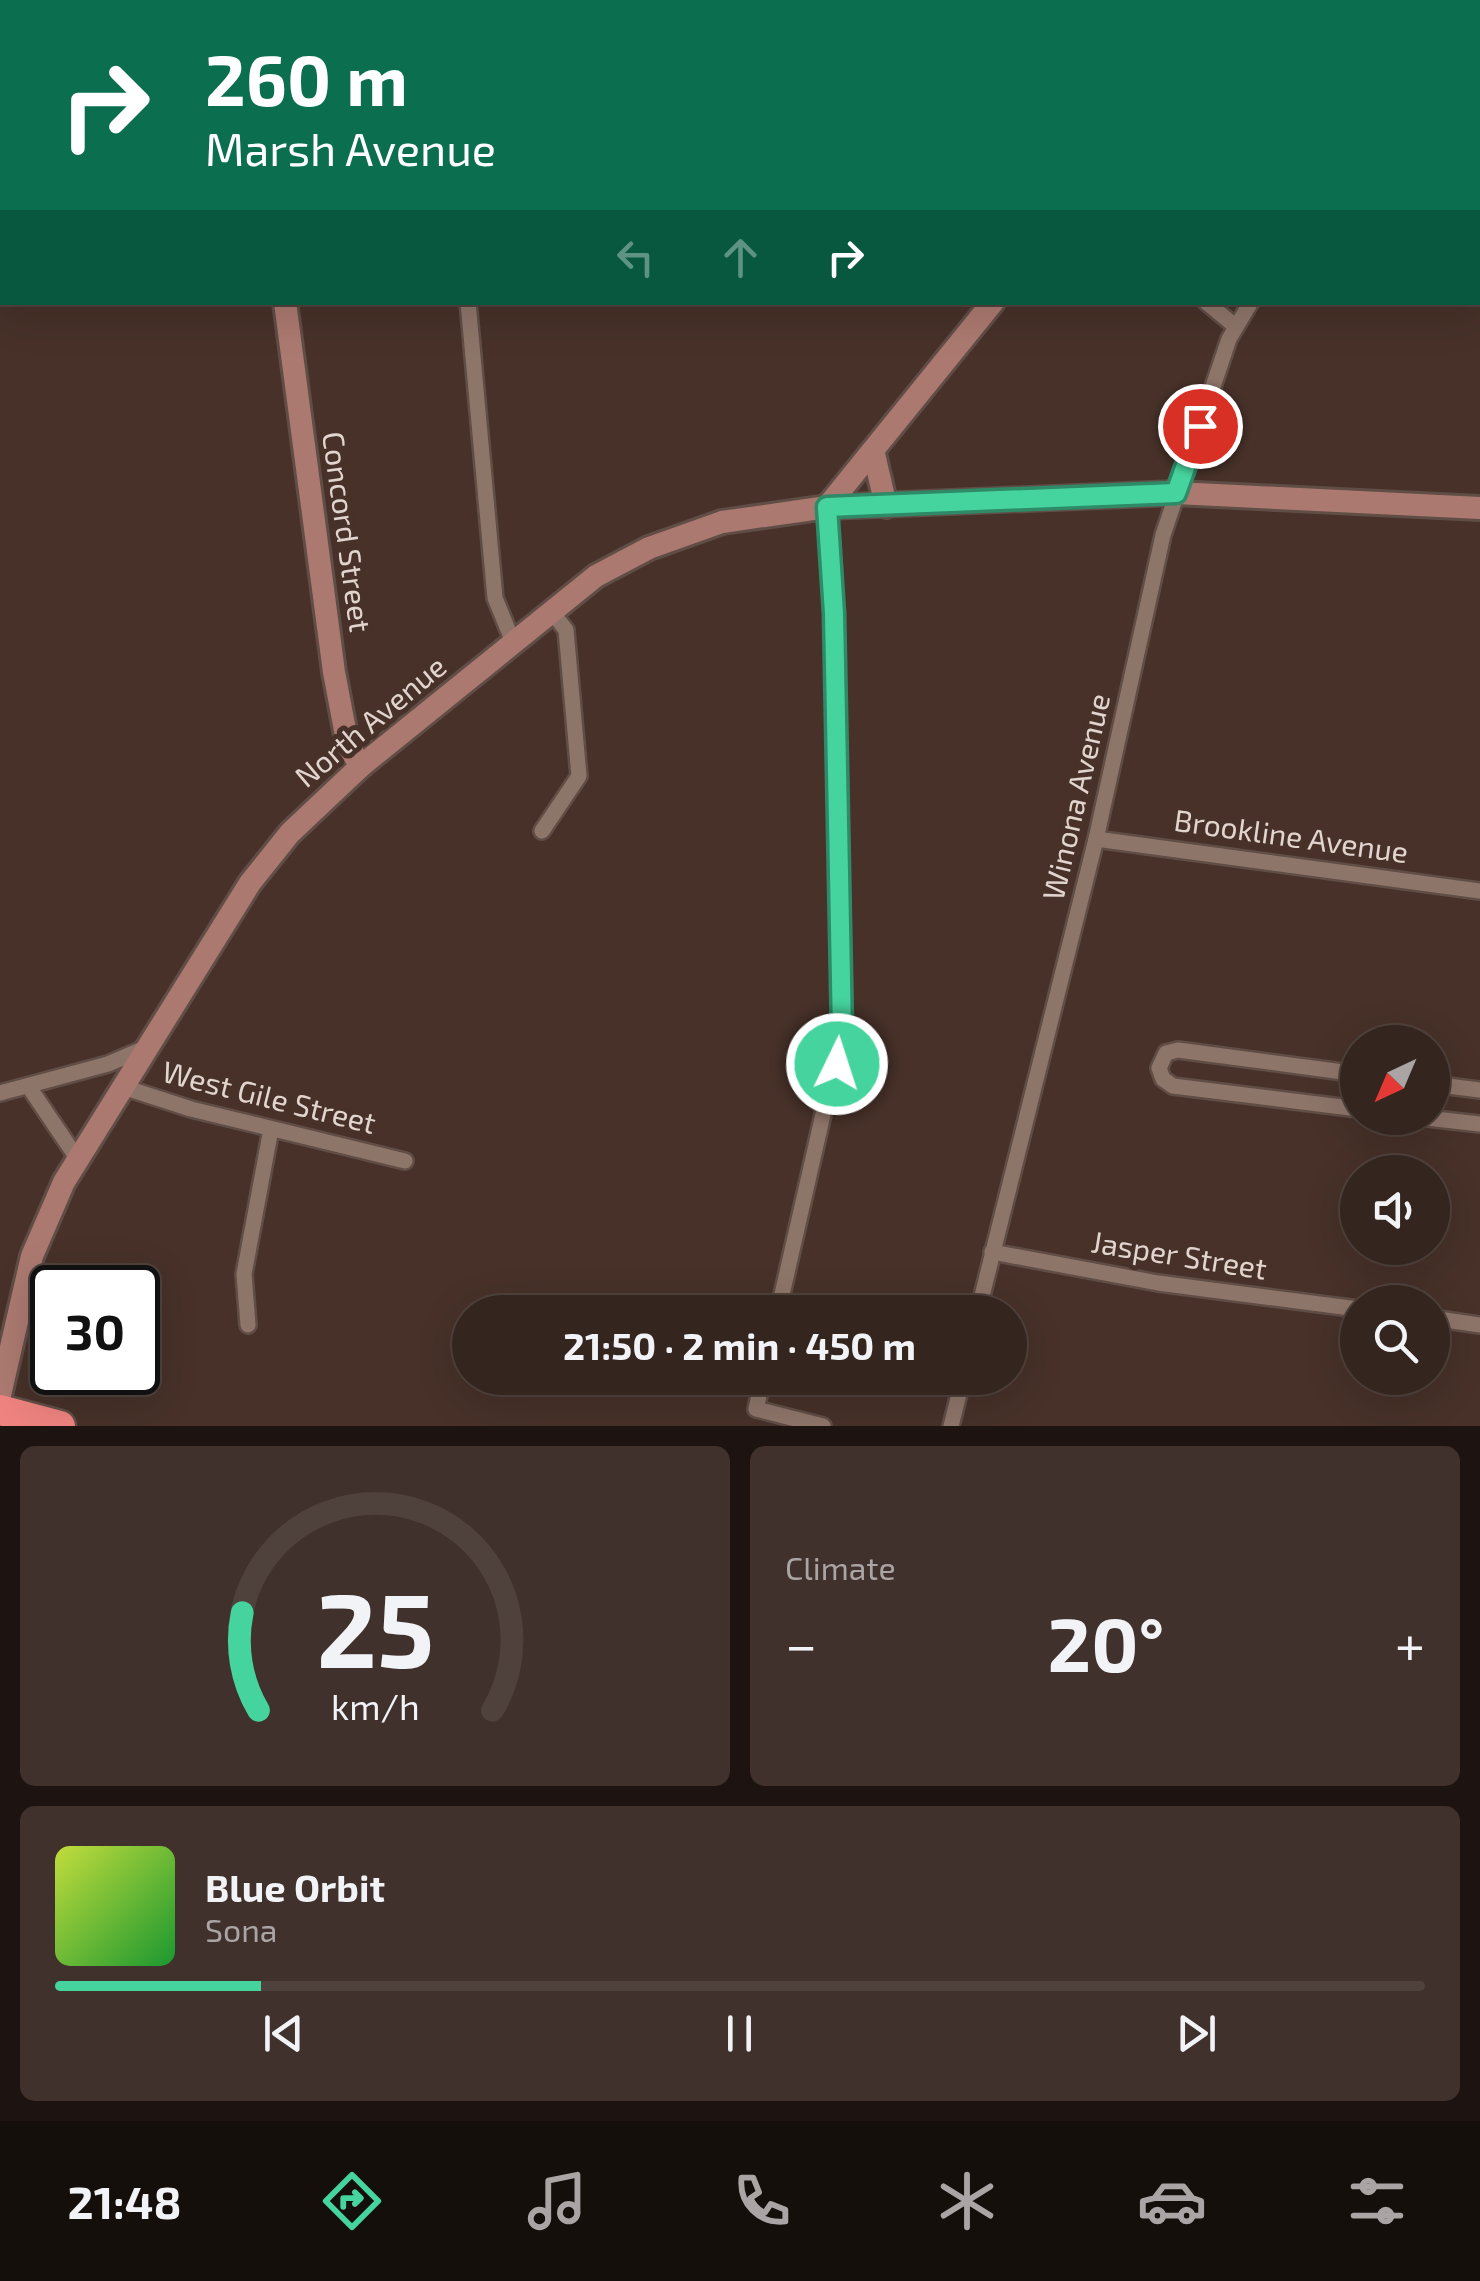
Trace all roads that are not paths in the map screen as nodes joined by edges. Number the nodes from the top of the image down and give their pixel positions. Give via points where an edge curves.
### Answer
1 (284, 305) edge
2 (468, 305) edge
3 (991, 305) edge
4 (1210, 305) edge
5 (1249, 305) edge
6 (1235, 326) junction
7 (874, 454) junction
8 (1176, 493) junction
9 (886, 506) junction
10 (827, 507) junction
11 (1480, 508) edge
12 (551, 611) junction
13 (512, 642) junction
14 (361, 766) junction
15 (542, 831) dead end
16 (1096, 839) junction
17 (1480, 890) edge
18 (144, 1049) junction
19 (1340, 1072) edge
20 (120, 1086) junction
21 (1450, 1086) edge
22 (29, 1087) junction
23 (1480, 1090) edge
24 (0, 1093) edge
25 (1340, 1107) edge
26 (1450, 1121) edge
27 (1480, 1124) edge
28 (271, 1129) junction
29 (77, 1158) junction
30 (405, 1161) dead end
31 (992, 1252) junction
32 (782, 1295) edge
33 (982, 1295) edge
34 (1340, 1307) edge
35 (1450, 1321) edge
36 (248, 1325) dead end
37 (1480, 1325) edge
38 (0, 1395) edge
39 (759, 1395) edge
40 (958, 1395) edge
41 (0, 1410) edge
42 (60, 1426) edge
43 (823, 1426) edge
44 (951, 1426) edge

1 - 14 main road, Concord Street via 334,672 348,746
2 - 13 street via 495,598
3 - 7 main road
4 - 6 street
5 - 6 street, Winona Avenue
6 - 8 street, Winona Avenue
7 - 9 main road
7 - 10 main road
8 - 9 main road, North Avenue
8 - 11 main road, North Avenue
8 - 16 street, Winona Avenue
9 - 10 main road, North Avenue
10 - 12 main road, North Avenue via 722,522 650,548 596,576
10 - 32 street via 842,1031
12 - 13 main road, North Avenue
12 - 15 street via 566,630 579,776
13 - 14 main road, North Avenue
14 - 18 main road, North Avenue via 290,833 250,883
16 - 17 street, Brookline Avenue
16 - 31 street, Winona Avenue
18 - 20 main road, North Avenue
18 - 22 street
19 - 25 street via 1178,1050 1166,1053 1159,1068 1173,1086
20 - 28 street, West Gile Street
20 - 29 main road, North Avenue
21 - 23 street
22 - 24 street
22 - 29 street
26 - 27 street
28 - 30 street, West Gile Street
28 - 36 street via 244,1274
29 - 38 main road, North Avenue via 40,1231
31 - 33 street, Winona Avenue
31 - 34 street, Jasper Street
35 - 37 street
39 - 43 street via 756,1409
40 - 44 street
41 - 42 highway

